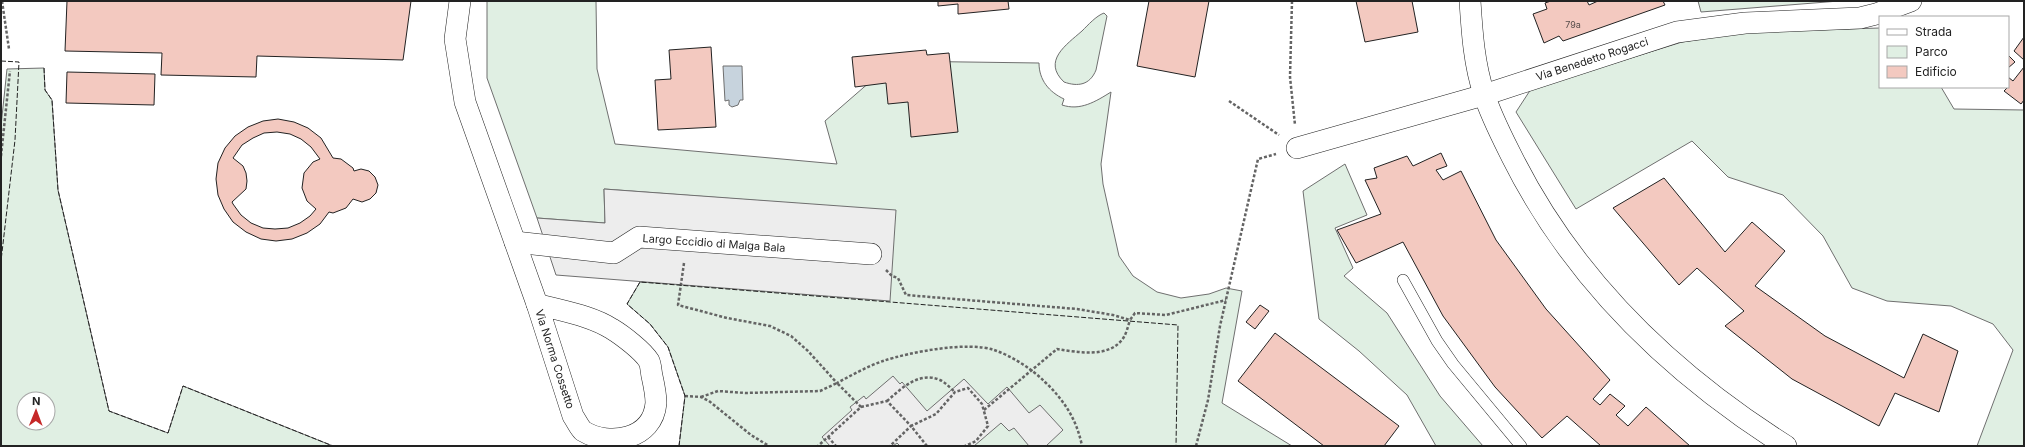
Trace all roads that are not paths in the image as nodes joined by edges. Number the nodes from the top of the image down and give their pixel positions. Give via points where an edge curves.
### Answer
1 (460, 1) edge
2 (1470, 1) edge
3 (1902, 5) edge
4 (1484, 95) junction
5 (1297, 148) road end
6 (515, 242) junction
7 (871, 254) dead end
8 (1403, 280) dead end
9 (537, 304) junction
10 (1521, 446) edge
11 (1786, 446) edge

1 - 6 street, Via Norma Cossetto via 455,39 465,102
2 - 4 street via 1475,58
3 - 4 street, Via Benedetto Rogacci via 1854,19 1745,23 1677,32
4 - 5 street, Via Benedetto Rogacci
4 - 11 street via 1502,138 1537,203 1562,242 1596,285 1668,359 1719,400
6 - 7 street, Largo Eccidio di Malga Bala via 614,253 639,237
6 - 9 street, Via Norma Cossetto
8 - 10 lane via 1453,364
9 - 9 street, Via Norma Cossetto via 573,416 583,431 597,441 612,445 626,442 639,435 649,422 656,404 649,361 612,328 588,318

